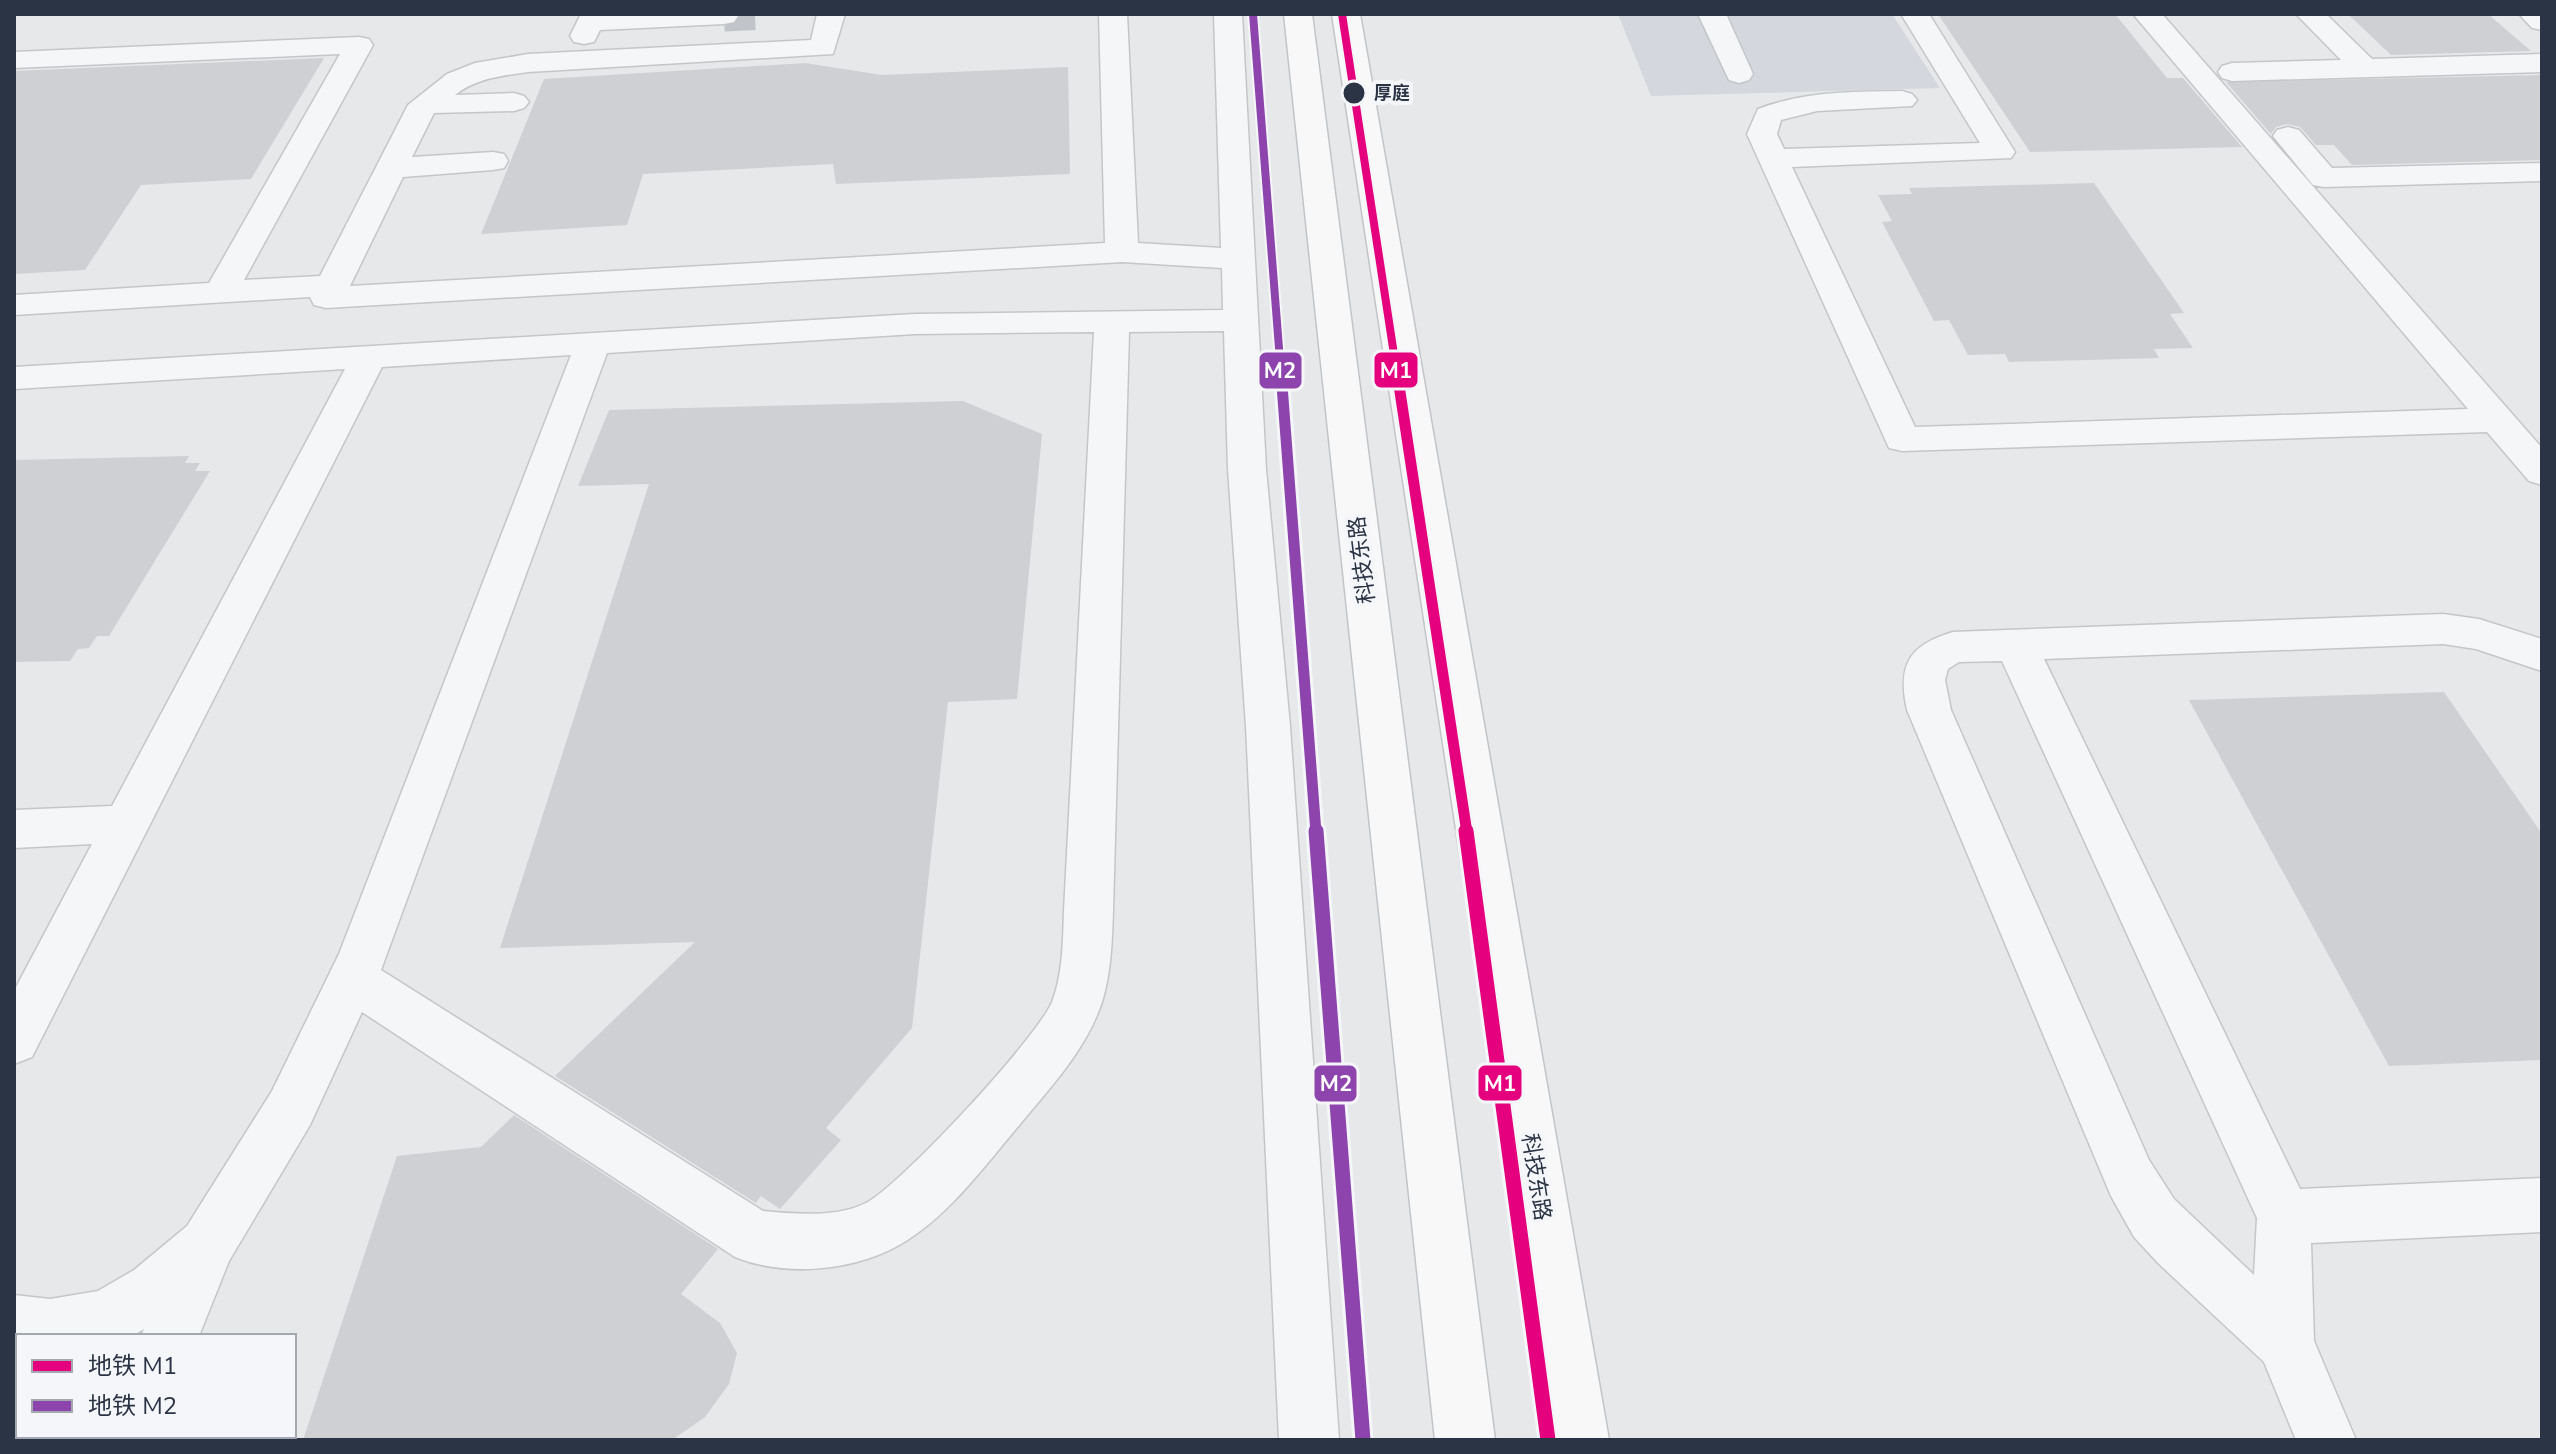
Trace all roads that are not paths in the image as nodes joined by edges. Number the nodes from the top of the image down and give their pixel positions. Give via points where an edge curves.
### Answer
1 (831, 14) edge
2 (1113, 14) edge
3 (1228, 14) edge
4 (1267, 14) edge
5 (1298, 14) edge
6 (1370, 14) edge
7 (1712, 14) edge
8 (1915, 14) edge
9 (2147, 14) edge
10 (2182, 14) edge
11 (2310, 14) edge
12 (2533, 14) edge
13 (733, 15) edge
14 (2542, 22) edge
15 (1350, 35) edge
16 (584, 36) dead end
17 (731, 52) junction
18 (1303, 58) junction
19 (14, 60) edge
20 (2365, 68) junction
21 (2535, 70) edge
22 (2232, 72) junction
23 (1739, 74) dead end
24 (1902, 100) dead end
25 (514, 102) dead end
26 (423, 105) junction
27 (1773, 158) junction
28 (493, 161) dead end
29 (392, 168) junction
30 (2542, 172) edge
31 (1122, 252) junction
32 (1240, 259) junction
33 (334, 285) junction
34 (221, 292) junction
35 (14, 305) edge
36 (1242, 320) junction
37 (1112, 323) junction
38 (593, 344) junction
39 (368, 359) junction
40 (14, 378) edge
41 (2497, 420) junction
42 (2542, 472) edge
43 (2016, 645) junction
44 (2542, 655) edge
45 (126, 824) junction
46 (14, 829) edge
47 (353, 979) junction
48 (14, 1041) edge
49 (2542, 1205) edge
50 (2285, 1217) junction
51 (207, 1245) junction
52 (14, 1324) edge
53 (171, 1334) edge
54 (2285, 1342) junction
55 (1309, 1440) edge
56 (1465, 1440) edge
57 (1579, 1440) edge
58 (2326, 1440) edge

1 - 17 street via 823,48
2 - 31 street
3 - 32 street
4 - 18 main road
5 - 18 main road, 科技东路
6 - 15 main road
7 - 23 street
8 - 27 street via 2000,152
9 - 41 street
10 - 22 street
11 - 20 street
12 - 14 street
13 - 16 street via 590,22
13 - 17 street
15 - 57 main road, 科技东路
17 - 26 street via 499,66 457,80
18 - 56 main road, 科技东路
19 - 34 street via 359,45
20 - 21 street
20 - 22 street
22 - 30 street via 2324,178
24 - 27 street via 1810,103 1779,110 1768,115 1762,134
25 - 26 street
26 - 29 street
27 - 41 street via 1902,439
28 - 29 street
29 - 33 street
31 - 32 street
31 - 33 street via 326,298
32 - 36 street
33 - 34 street
34 - 35 street
36 - 37 street
36 - 55 street
37 - 38 street via 915,324
37 - 47 street via 1083,970 1072,1015 1046,1052 924,1191 888,1222 841,1239 798,1243 755,1238
38 - 39 street
38 - 47 street
39 - 40 street
39 - 45 street
41 - 42 street
43 - 44 street via 2443,629 2479,634
43 - 50 street
43 - 54 street via 1953,647 1936,653 1924,669 1929,710 2130,1178 2154,1218 2178,1244
45 - 46 street
45 - 48 street
47 - 51 street via 291,1108
49 - 50 street
50 - 54 street
51 - 52 street via 154,1290 106,1319 50,1328
51 - 53 street
54 - 58 street

